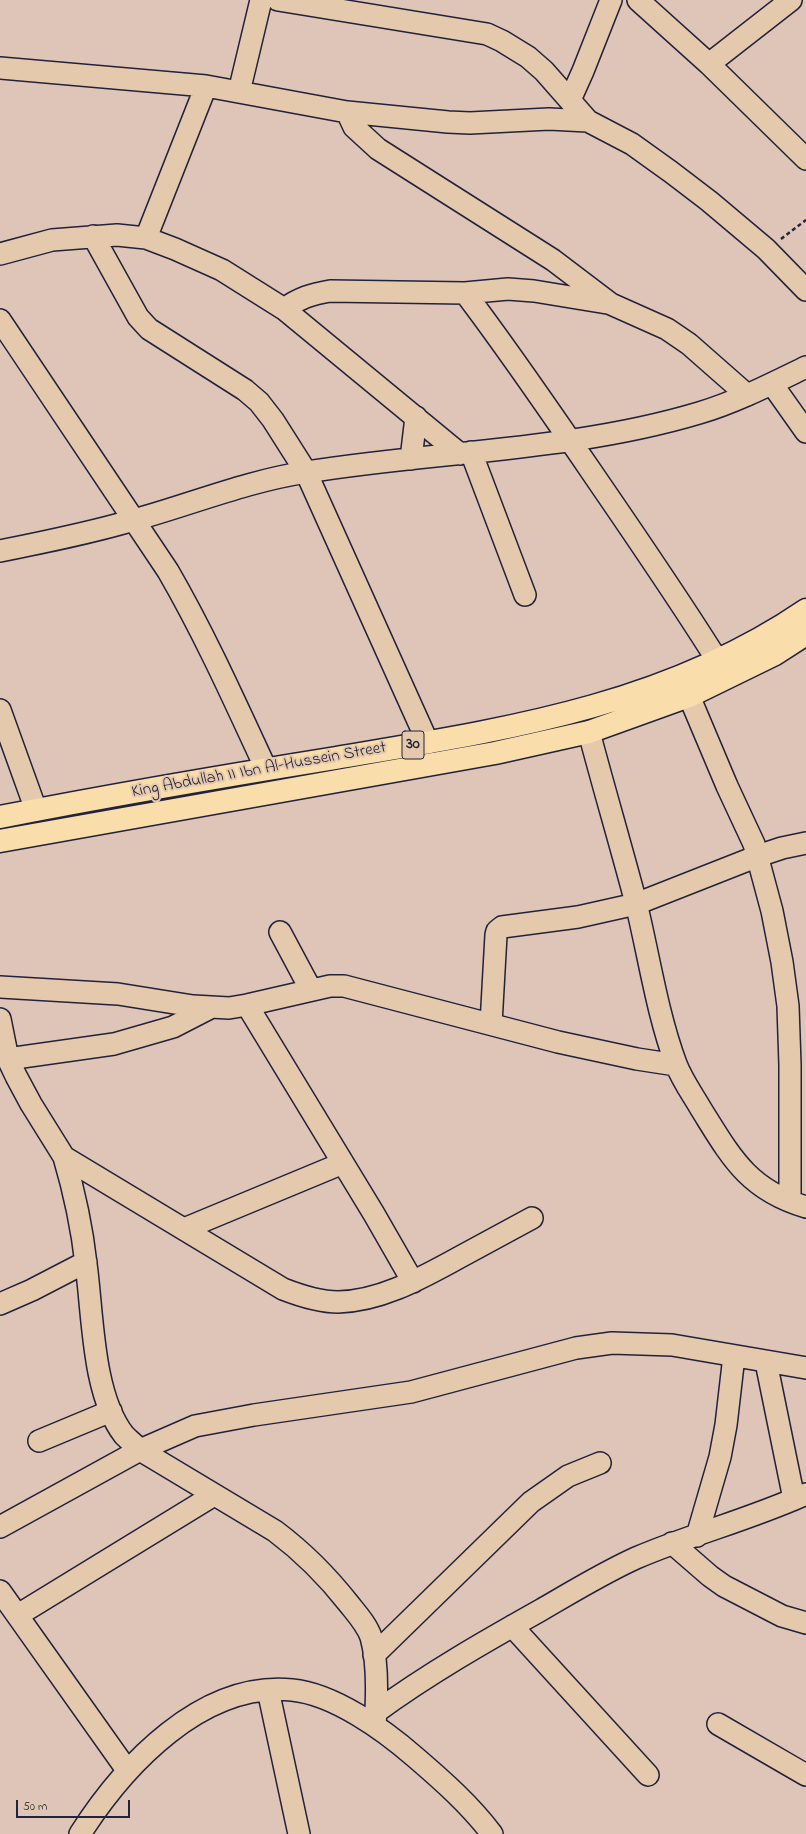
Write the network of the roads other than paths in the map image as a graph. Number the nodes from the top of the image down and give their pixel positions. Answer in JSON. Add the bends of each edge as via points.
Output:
{"nodes":[{"id":1,"x":261,"y":0,"type":"edge"},
{"id":2,"x":278,"y":0,"type":"edge"},
{"id":3,"x":611,"y":0,"type":"edge"},
{"id":4,"x":638,"y":0,"type":"edge"},
{"id":5,"x":791,"y":0,"type":"edge"},
{"id":6,"x":800,"y":0,"type":"edge"},
{"id":7,"x":806,"y":8,"type":"edge"},
{"id":8,"x":709,"y":64,"type":"junction"},
{"id":9,"x":0,"y":68,"type":"edge"},
{"id":10,"x":206,"y":86,"type":"junction"},
{"id":11,"x":239,"y":92,"type":"junction"},
{"id":12,"x":570,"y":100,"type":"junction"},
{"id":13,"x":346,"y":112,"type":"junction"},
{"id":14,"x":588,"y":121,"type":"junction"},
{"id":15,"x":806,"y":159,"type":"edge"},
{"id":16,"x":93,"y":236,"type":"junction"},
{"id":17,"x":146,"y":238,"type":"junction"},
{"id":18,"x":0,"y":254,"type":"edge"},
{"id":19,"x":806,"y":290,"type":"edge"},
{"id":20,"x":465,"y":293,"type":"junction"},
{"id":21,"x":611,"y":304,"type":"junction"},
{"id":22,"x":284,"y":309,"type":"junction"},
{"id":23,"x":0,"y":320,"type":"edge"},
{"id":24,"x":806,"y":367,"type":"edge"},
{"id":25,"x":772,"y":384,"type":"junction"},
{"id":26,"x":747,"y":394,"type":"junction"},
{"id":27,"x":416,"y":416,"type":"junction"},
{"id":28,"x":806,"y":432,"type":"edge"},
{"id":29,"x":570,"y":440,"type":"junction"},
{"id":30,"x":466,"y":453,"type":"junction"},
{"id":31,"x":411,"y":459,"type":"junction"},
{"id":32,"x":306,"y":472,"type":"junction"},
{"id":33,"x":134,"y":520,"type":"junction"},
{"id":34,"x":0,"y":551,"type":"edge"},
{"id":35,"x":525,"y":595,"type":"dead end"},
{"id":36,"x":806,"y":610,"type":"edge"},
{"id":37,"x":806,"y":634,"type":"edge"},
{"id":38,"x":717,"y":660,"type":"junction"},
{"id":39,"x":688,"y":696,"type":"junction"},
{"id":40,"x":0,"y":710,"type":"edge"},
{"id":41,"x":589,"y":732,"type":"junction"},
{"id":42,"x":428,"y":743,"type":"junction"},
{"id":43,"x":334,"y":758,"type":"junction"},
{"id":44,"x":309,"y":762,"type":"junction"},
{"id":45,"x":266,"y":769,"type":"junction"},
{"id":46,"x":339,"y":781,"type":"junction"},
{"id":47,"x":314,"y":785,"type":"junction"},
{"id":48,"x":36,"y":810,"type":"junction"},
{"id":49,"x":0,"y":817,"type":"edge"},
{"id":50,"x":0,"y":841,"type":"edge"},
{"id":51,"x":806,"y":843,"type":"edge"},
{"id":52,"x":758,"y":856,"type":"junction"},
{"id":53,"x":636,"y":904,"type":"junction"},
{"id":54,"x":280,"y":932,"type":"dead end"},
{"id":55,"x":0,"y":987,"type":"edge"},
{"id":56,"x":311,"y":990,"type":"junction"},
{"id":57,"x":247,"y":1005,"type":"junction"},
{"id":58,"x":210,"y":1008,"type":"junction"},
{"id":59,"x":0,"y":1019,"type":"edge"},
{"id":60,"x":491,"y":1024,"type":"junction"},
{"id":61,"x":8,"y":1059,"type":"junction"},
{"id":62,"x":676,"y":1065,"type":"junction"},
{"id":63,"x":64,"y":1156,"type":"junction"},
{"id":64,"x":343,"y":1163,"type":"junction"},
{"id":65,"x":798,"y":1204,"type":"edge"},
{"id":66,"x":532,"y":1218,"type":"dead end"},
{"id":67,"x":184,"y":1230,"type":"junction"},
{"id":68,"x":86,"y":1262,"type":"junction"},
{"id":69,"x":413,"y":1282,"type":"junction"},
{"id":70,"x":0,"y":1304,"type":"edge"},
{"id":71,"x":734,"y":1356,"type":"junction"},
{"id":72,"x":766,"y":1362,"type":"junction"},
{"id":73,"x":806,"y":1368,"type":"edge"},
{"id":74,"x":111,"y":1411,"type":"junction"},
{"id":75,"x":39,"y":1441,"type":"dead end"},
{"id":76,"x":140,"y":1450,"type":"junction"},
{"id":77,"x":600,"y":1463,"type":"dead end"},
{"id":78,"x":214,"y":1495,"type":"junction"},
{"id":79,"x":800,"y":1496,"type":"edge"},
{"id":80,"x":0,"y":1527,"type":"edge"},
{"id":81,"x":697,"y":1536,"type":"junction"},
{"id":82,"x":672,"y":1544,"type":"junction"},
{"id":83,"x":0,"y":1591,"type":"edge"},
{"id":84,"x":18,"y":1615,"type":"junction"},
{"id":85,"x":806,"y":1623,"type":"edge"},
{"id":86,"x":512,"y":1626,"type":"junction"},
{"id":87,"x":374,"y":1655,"type":"junction"},
{"id":88,"x":268,"y":1690,"type":"junction"},
{"id":89,"x":376,"y":1718,"type":"junction"},
{"id":90,"x":718,"y":1724,"type":"dead end"},
{"id":91,"x":127,"y":1770,"type":"junction"},
{"id":92,"x":648,"y":1775,"type":"dead end"},
{"id":93,"x":806,"y":1775,"type":"edge"},
{"id":94,"x":80,"y":1834,"type":"edge"},
{"id":95,"x":299,"y":1834,"type":"edge"},
{"id":96,"x":492,"y":1834,"type":"edge"}],
"edges":[{"from":1,"to":11,"type":"street"},
{"from":2,"to":12,"type":"street","via":[[487,34],[502,40],[528,57],[544,70]]},
{"from":3,"to":12,"type":"street"},
{"from":4,"to":8,"type":"street"},
{"from":5,"to":8,"type":"street"},
{"from":6,"to":7,"type":"street"},
{"from":8,"to":15,"type":"street"},
{"from":9,"to":10,"type":"street"},
{"from":10,"to":11,"type":"street"},
{"from":10,"to":17,"type":"street"},
{"from":11,"to":13,"type":"street"},
{"from":12,"to":14,"type":"street"},
{"from":13,"to":14,"type":"street","via":[[470,123],[549,119]]},
{"from":13,"to":21,"type":"street","via":[[358,131],[378,149],[553,260]]},
{"from":14,"to":19,"type":"street","via":[[632,144],[671,172],[766,249]]},
{"from":16,"to":17,"type":"street"},
{"from":16,"to":18,"type":"street","via":[[52,240]]},
{"from":16,"to":32,"type":"street","via":[[141,322],[162,339],[245,390],[259,402]]},
{"from":17,"to":22,"type":"street","via":[[222,270]]},
{"from":20,"to":21,"type":"street","via":[[508,289],[534,290]]},
{"from":20,"to":22,"type":"street","via":[[330,291],[299,298]]},
{"from":20,"to":29,"type":"street","via":[[499,337]]},
{"from":21,"to":26,"type":"street","via":[[667,330],[689,344]]},
{"from":22,"to":27,"type":"street"},
{"from":23,"to":33,"type":"street"},
{"from":24,"to":25,"type":"street"},
{"from":25,"to":26,"type":"street"},
{"from":25,"to":28,"type":"street"},
{"from":26,"to":29,"type":"street","via":[[701,412],[668,421]]},
{"from":27,"to":30,"type":"street"},
{"from":27,"to":31,"type":"street"},
{"from":29,"to":30,"type":"street"},
{"from":29,"to":38,"type":"street","via":[[678,598]]},
{"from":30,"to":31,"type":"street"},
{"from":30,"to":35,"type":"street"},
{"from":31,"to":32,"type":"street"},
{"from":32,"to":33,"type":"street","via":[[230,489]]},
{"from":32,"to":42,"type":"street"},
{"from":33,"to":34,"type":"street","via":[[48,542]]},
{"from":33,"to":45,"type":"street","via":[[185,601]]},
{"from":36,"to":38,"type":"main road","name":"King Abdullah II Ibn Al-Hussein Street","number":"30"},
{"from":37,"to":39,"type":"main road","name":"King Abdullah II Ibn Al-Hussein Street","number":"30","via":[[775,654]]},
{"from":38,"to":42,"type":"main road","name":"King Abdullah II Ibn Al-Hussein Street","number":"30","via":[[651,688],[596,707],[532,723]]},
{"from":39,"to":41,"type":"main road","name":"King Abdullah II Ibn Al-Hussein Street","number":"30"},
{"from":39,"to":52,"type":"street"},
{"from":40,"to":48,"type":"street"},
{"from":41,"to":46,"type":"main road","name":"King Abdullah II Ibn Al-Hussein Street","number":"30","via":[[495,753]]},
{"from":41,"to":53,"type":"street"},
{"from":42,"to":43,"type":"main road","name":"King Abdullah II Ibn Al-Hussein Street","number":"30"},
{"from":43,"to":44,"type":"main road","name":"King Abdullah II Ibn Al-Hussein Street","number":"30"},
{"from":43,"to":46,"type":"main road"},
{"from":44,"to":45,"type":"main road","name":"King Abdullah II Ibn Al-Hussein Street","number":"30"},
{"from":44,"to":47,"type":"main road"},
{"from":45,"to":48,"type":"main road","name":"King Abdullah II Ibn Al-Hussein Street","number":"30"},
{"from":46,"to":47,"type":"main road","name":"King Abdullah II Ibn Al-Hussein Street","number":"30"},
{"from":47,"to":50,"type":"main road","name":"King Abdullah II Ibn Al-Hussein Street","number":"30"},
{"from":48,"to":49,"type":"main road","name":"King Abdullah II Ibn Al-Hussein Street","number":"30"},
{"from":51,"to":52,"type":"street"},
{"from":52,"to":53,"type":"street"},
{"from":52,"to":65,"type":"street","via":[[782,962],[788,1006]]},
{"from":53,"to":60,"type":"street","via":[[499,928],[496,935]]},
{"from":53,"to":62,"type":"street"},
{"from":54,"to":56,"type":"street"},
{"from":55,"to":58,"type":"street","via":[[118,994]]},
{"from":56,"to":57,"type":"street"},
{"from":56,"to":60,"type":"street","via":[[344,986]]},
{"from":57,"to":58,"type":"street"},
{"from":57,"to":64,"type":"street"},
{"from":58,"to":61,"type":"street","via":[[173,1027],[114,1044]]},
{"from":59,"to":61,"type":"street"},
{"from":60,"to":62,"type":"street","via":[[565,1044]]},
{"from":61,"to":63,"type":"street","via":[[31,1104]]},
{"from":62,"to":65,"type":"street","via":[[720,1141],[737,1165],[768,1190]]},
{"from":63,"to":67,"type":"street"},
{"from":63,"to":68,"type":"street"},
{"from":64,"to":67,"type":"street"},
{"from":64,"to":69,"type":"street"},
{"from":66,"to":69,"type":"street"},
{"from":67,"to":69,"type":"street","via":[[282,1290],[310,1299],[338,1302],[358,1299]]},
{"from":68,"to":70,"type":"street"},
{"from":68,"to":74,"type":"street","via":[[103,1390]]},
{"from":71,"to":72,"type":"street"},
{"from":71,"to":76,"type":"street","via":[[645,1343],[576,1348],[411,1392],[195,1426]]},
{"from":71,"to":81,"type":"street","via":[[720,1457]]},
{"from":72,"to":73,"type":"street"},
{"from":72,"to":79,"type":"street"},
{"from":74,"to":75,"type":"street"},
{"from":74,"to":76,"type":"street","via":[[124,1434]]},
{"from":76,"to":78,"type":"street"},
{"from":76,"to":80,"type":"street"},
{"from":77,"to":87,"type":"street","via":[[568,1476],[531,1502]]},
{"from":78,"to":84,"type":"street"},
{"from":78,"to":87,"type":"street","via":[[275,1531],[315,1564],[361,1619],[370,1636]]},
{"from":79,"to":81,"type":"street"},
{"from":81,"to":82,"type":"street"},
{"from":82,"to":85,"type":"street","via":[[724,1586],[782,1616]]},
{"from":82,"to":86,"type":"street","via":[[636,1558]]},
{"from":83,"to":84,"type":"street"},
{"from":84,"to":91,"type":"street"},
{"from":86,"to":89,"type":"street","via":[[419,1681]]},
{"from":86,"to":92,"type":"street"},
{"from":87,"to":89,"type":"street"},
{"from":88,"to":89,"type":"street","via":[[292,1690],[323,1697]]},
{"from":88,"to":91,"type":"street","via":[[246,1694],[195,1713],[165,1735]]},
{"from":88,"to":95,"type":"street"},
{"from":89,"to":96,"type":"street","via":[[456,1792]]},
{"from":90,"to":93,"type":"street"},
{"from":91,"to":94,"type":"street","via":[[95,1809]]}]}
